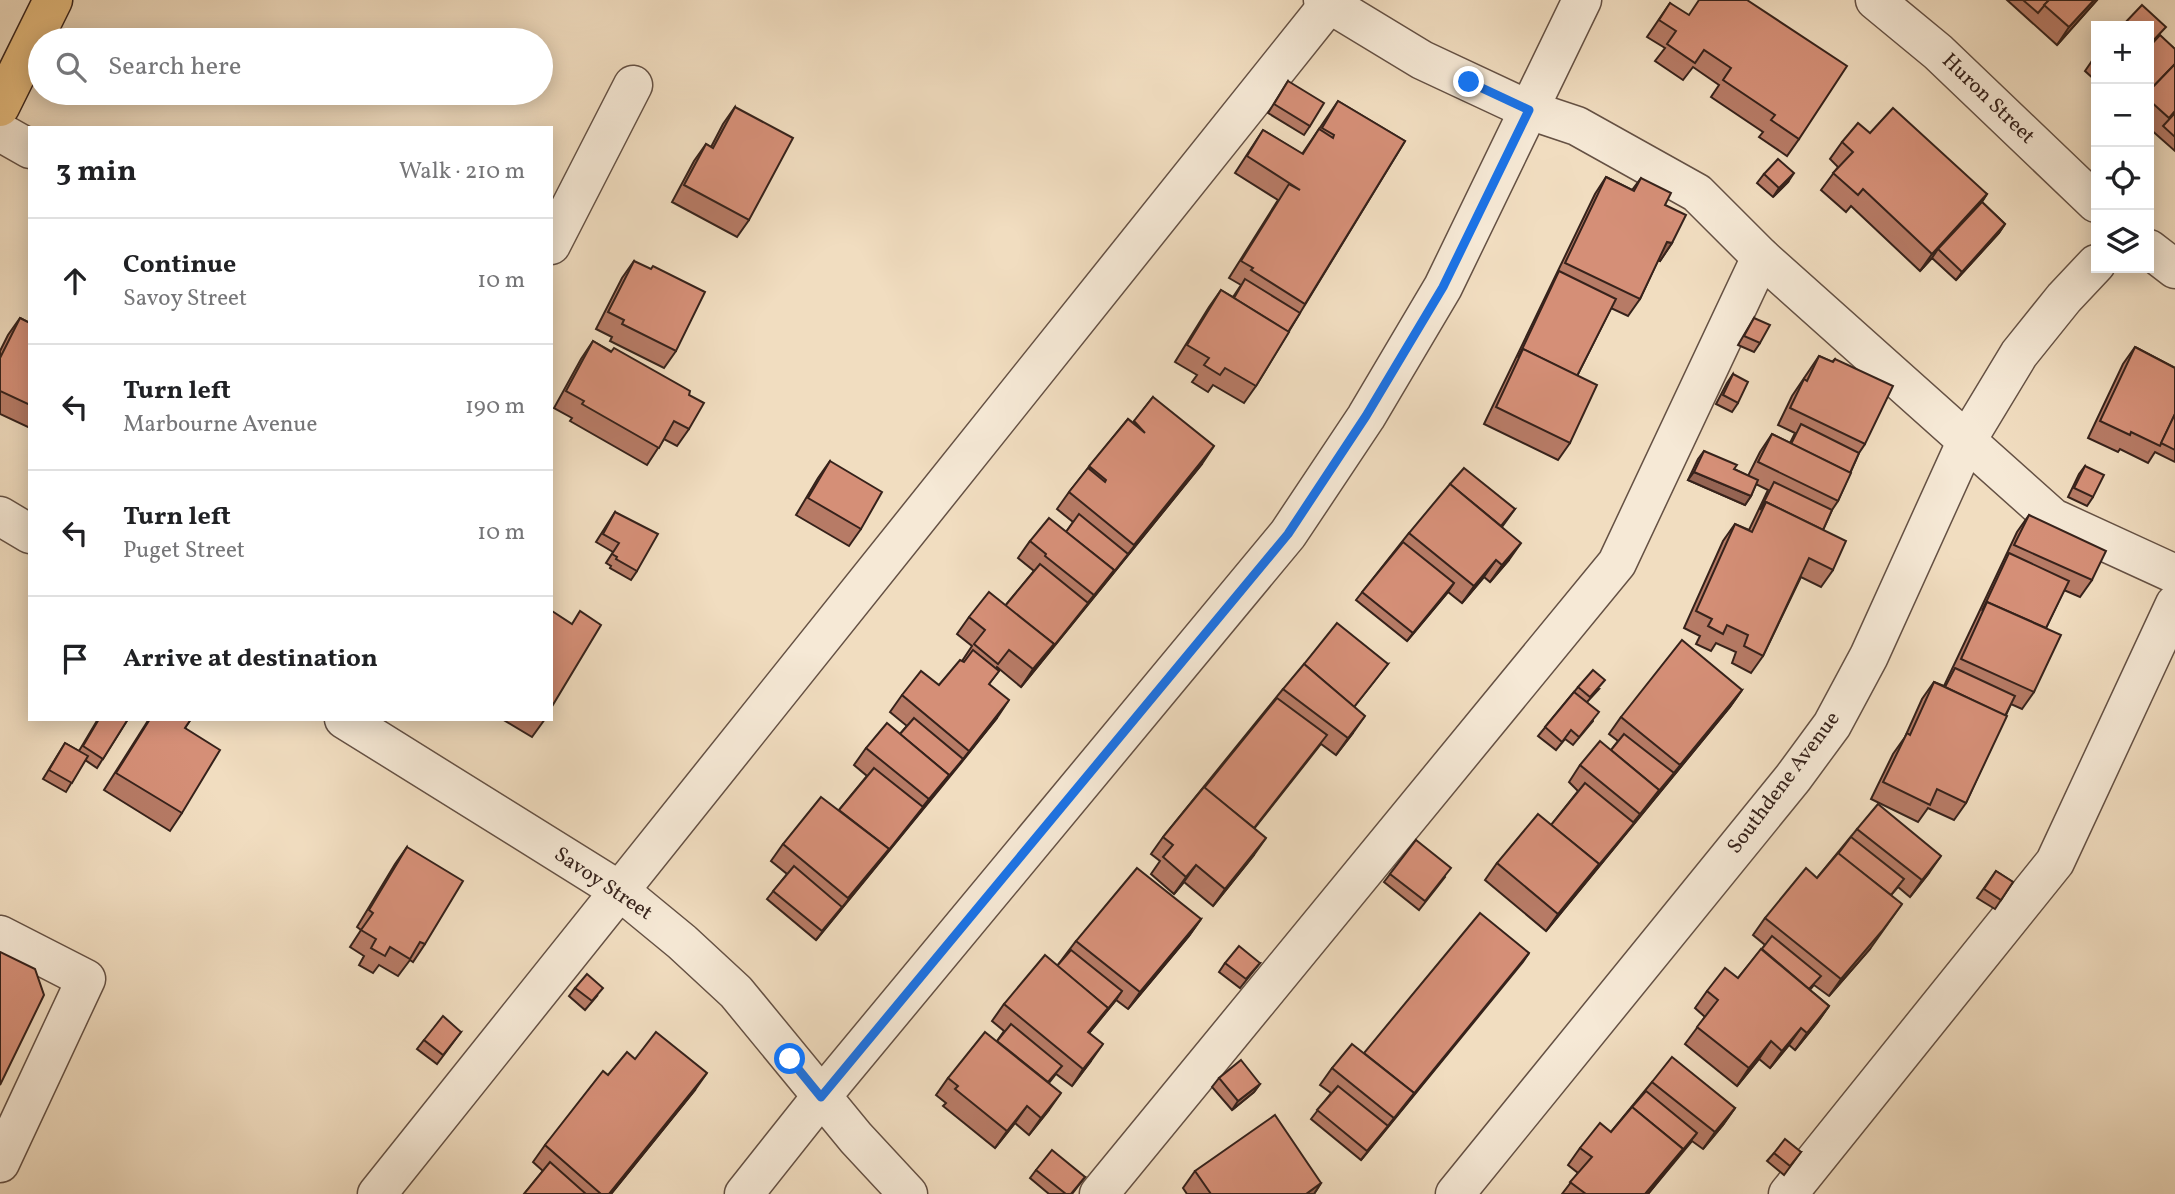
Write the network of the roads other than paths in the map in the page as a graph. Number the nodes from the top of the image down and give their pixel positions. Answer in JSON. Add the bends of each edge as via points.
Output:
{"nodes":[{"id":1,"x":53,"y":0,"type":"edge"},
{"id":2,"x":1582,"y":0,"type":"edge"},
{"id":3,"x":1875,"y":0,"type":"edge"},
{"id":4,"x":1326,"y":2,"type":"edge"},
{"id":5,"x":39,"y":28,"type":"edge"},
{"id":6,"x":28,"y":50,"type":"edge"},
{"id":7,"x":633,"y":85,"type":"dead end"},
{"id":8,"x":0,"y":107,"type":"edge"},
{"id":9,"x":1529,"y":110,"type":"junction"},
{"id":10,"x":0,"y":132,"type":"edge"},
{"id":11,"x":28,"y":148,"type":"edge"},
{"id":12,"x":2091,"y":197,"type":"edge"},
{"id":13,"x":553,"y":241,"type":"edge"},
{"id":14,"x":2154,"y":253,"type":"edge"},
{"id":15,"x":1761,"y":257,"type":"junction"},
{"id":16,"x":2091,"y":269,"type":"edge"},
{"id":17,"x":2175,"y":269,"type":"edge"},
{"id":18,"x":1967,"y":440,"type":"junction"},
{"id":19,"x":0,"y":516,"type":"edge"},
{"id":20,"x":28,"y":533,"type":"edge"},
{"id":21,"x":2175,"y":573,"type":"edge"},
{"id":22,"x":2175,"y":604,"type":"edge"},
{"id":23,"x":347,"y":721,"type":"edge"},
{"id":24,"x":620,"y":891,"type":"junction"},
{"id":25,"x":0,"y":934,"type":"edge"},
{"id":26,"x":821,"y":1097,"type":"junction"},
{"id":27,"x":0,"y":1163,"type":"edge"},
{"id":28,"x":377,"y":1194,"type":"edge"},
{"id":29,"x":744,"y":1194,"type":"edge"},
{"id":30,"x":908,"y":1194,"type":"edge"},
{"id":31,"x":1099,"y":1194,"type":"edge"},
{"id":32,"x":1455,"y":1194,"type":"edge"},
{"id":33,"x":1788,"y":1194,"type":"edge"}],
"edges":[{"from":1,"to":5,"type":"main road"},
{"from":2,"to":9,"type":"street"},
{"from":3,"to":12,"type":"street","name":"Huron Street","via":[[1938,51]]},
{"from":4,"to":9,"type":"street","via":[[1422,60]]},
{"from":4,"to":24,"type":"street"},
{"from":6,"to":8,"type":"main road"},
{"from":7,"to":13,"type":"street"},
{"from":9,"to":15,"type":"street","via":[[1577,126],[1697,193]]},
{"from":9,"to":26,"type":"street","via":[[1443,287],[1288,534]]},
{"from":10,"to":11,"type":"street"},
{"from":14,"to":17,"type":"street"},
{"from":15,"to":18,"type":"street"},
{"from":15,"to":31,"type":"street","via":[[1617,563]]},
{"from":16,"to":18,"type":"street","name":"Southdene Avenue","via":[[2020,354]]},
{"from":18,"to":21,"type":"street","via":[[2053,518]]},
{"from":18,"to":32,"type":"street","name":"Southdene Avenue","via":[[1869,656],[1832,725]]},
{"from":19,"to":20,"type":"street"},
{"from":22,"to":33,"type":"street","via":[[2055,862]]},
{"from":23,"to":24,"type":"street","name":"Savoy Street"},
{"from":24,"to":26,"type":"street","name":"Savoy Street","via":[[736,992]]},
{"from":24,"to":28,"type":"street"},
{"from":25,"to":27,"type":"street","via":[[86,979]]},
{"from":26,"to":29,"type":"street"},
{"from":26,"to":30,"type":"street"}]}
